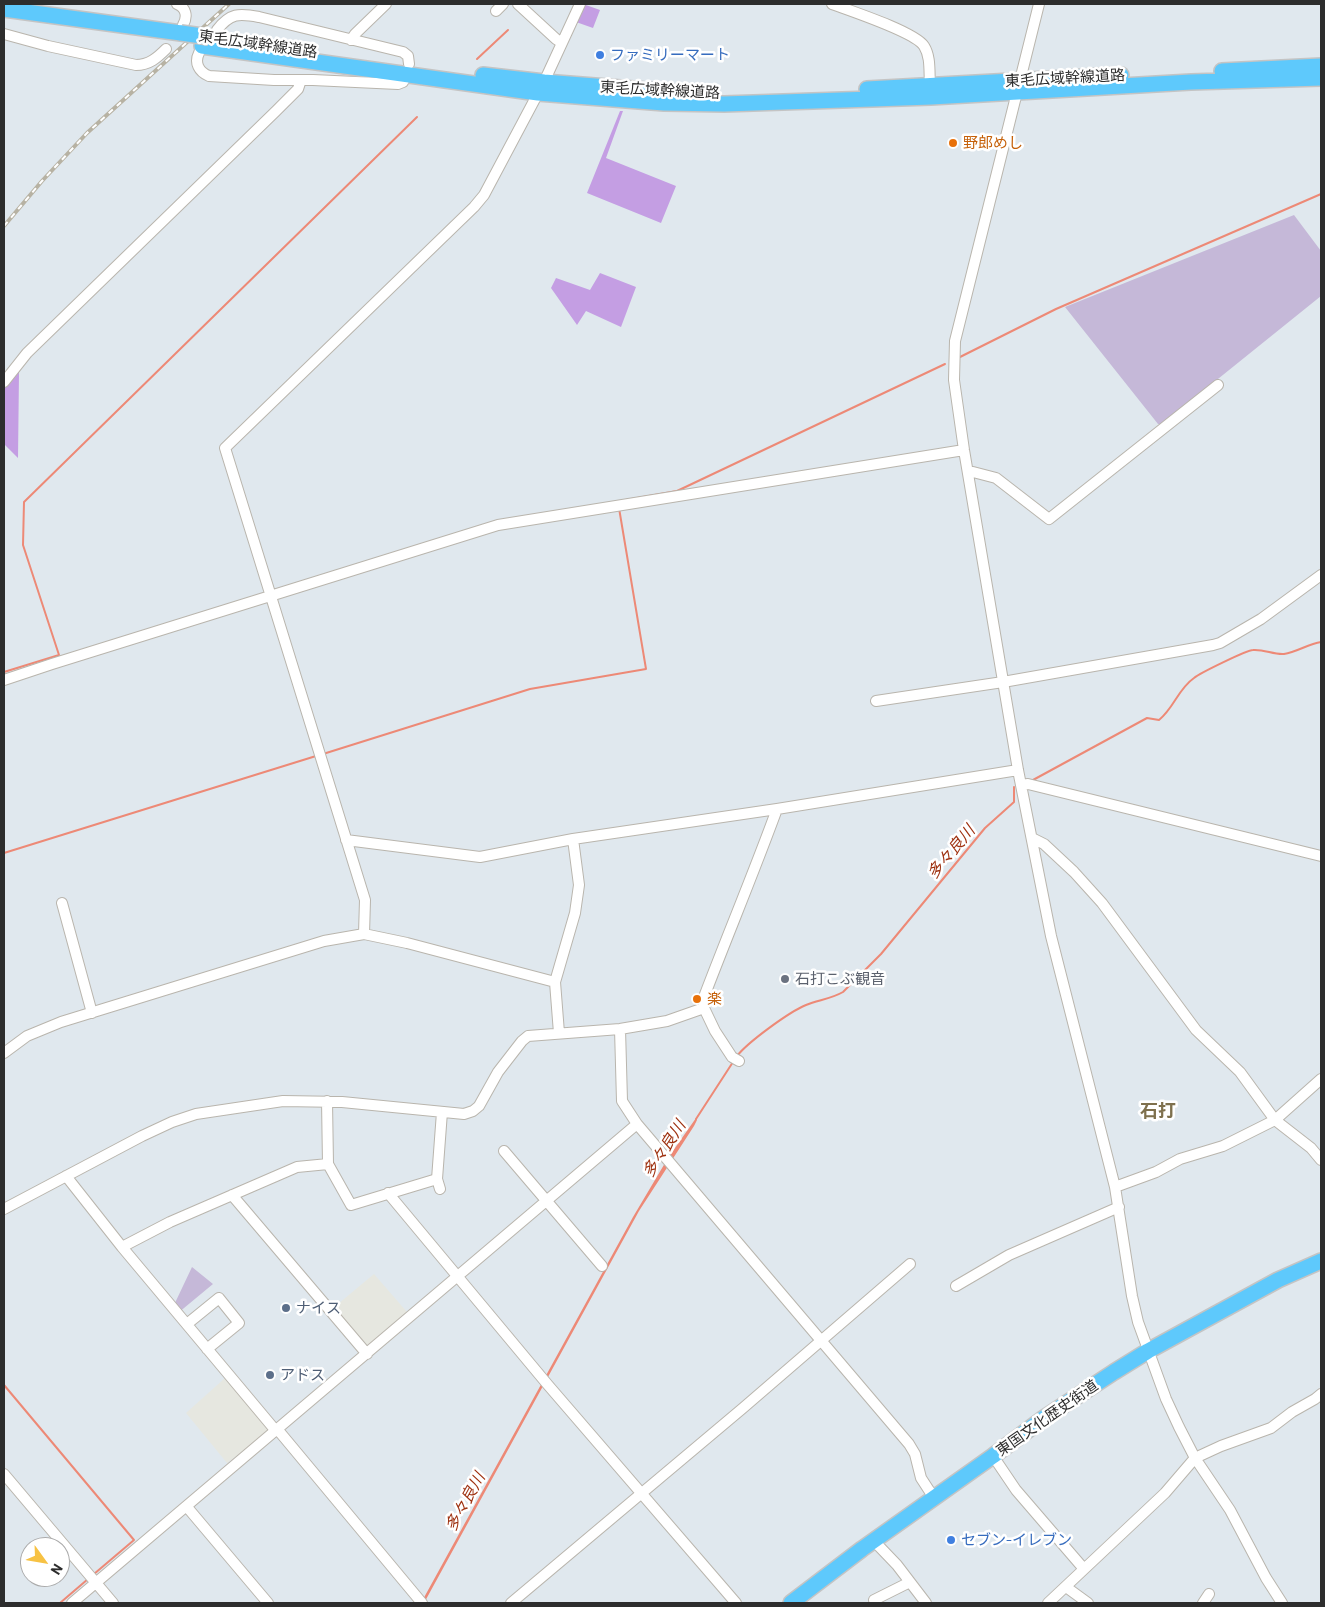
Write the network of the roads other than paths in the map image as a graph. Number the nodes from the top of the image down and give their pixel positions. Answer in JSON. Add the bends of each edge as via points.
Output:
{"nodes":[{"id":1,"x":178,"y":4,"type":"edge"},
{"id":2,"x":386,"y":4,"type":"edge"},
{"id":3,"x":518,"y":4,"type":"edge"},
{"id":4,"x":578,"y":4,"type":"edge"},
{"id":5,"x":832,"y":4,"type":"edge"},
{"id":6,"x":1040,"y":4,"type":"edge"},
{"id":7,"x":4,"y":9,"type":"edge"},
{"id":8,"x":4,"y":19,"type":"edge"},
{"id":9,"x":4,"y":34,"type":"edge"},
{"id":10,"x":176,"y":37,"type":"junction"},
{"id":11,"x":351,"y":40,"type":"junction"},
{"id":12,"x":207,"y":41,"type":"junction"},
{"id":13,"x":562,"y":43,"type":"junction"},
{"id":14,"x":1321,"y":66,"type":"edge"},
{"id":15,"x":408,"y":69,"type":"junction"},
{"id":16,"x":1321,"y":78,"type":"edge"},
{"id":17,"x":301,"y":80,"type":"junction"},
{"id":18,"x":930,"y":85,"type":"junction"},
{"id":19,"x":1018,"y":86,"type":"junction"},
{"id":20,"x":541,"y":87,"type":"junction"},
{"id":21,"x":4,"y":382,"type":"edge"},
{"id":22,"x":1218,"y":385,"type":"dead end"},
{"id":23,"x":964,"y":450,"type":"junction"},
{"id":24,"x":968,"y":473,"type":"junction"},
{"id":25,"x":1321,"y":575,"type":"edge"},
{"id":26,"x":270,"y":596,"type":"junction"},
{"id":27,"x":4,"y":680,"type":"edge"},
{"id":28,"x":1003,"y":682,"type":"junction"},
{"id":29,"x":876,"y":701,"type":"dead end"},
{"id":30,"x":1018,"y":770,"type":"junction"},
{"id":31,"x":1021,"y":785,"type":"junction"},
{"id":32,"x":777,"y":809,"type":"junction"},
{"id":33,"x":1032,"y":838,"type":"junction"},
{"id":34,"x":573,"y":839,"type":"junction"},
{"id":35,"x":346,"y":840,"type":"junction"},
{"id":36,"x":1321,"y":856,"type":"edge"},
{"id":37,"x":62,"y":903,"type":"dead end"},
{"id":38,"x":364,"y":934,"type":"junction"},
{"id":39,"x":555,"y":982,"type":"junction"},
{"id":40,"x":704,"y":1008,"type":"junction"},
{"id":41,"x":92,"y":1012,"type":"junction"},
{"id":42,"x":620,"y":1029,"type":"junction"},
{"id":43,"x":559,"y":1033,"type":"junction"},
{"id":44,"x":4,"y":1053,"type":"edge"},
{"id":45,"x":739,"y":1061,"type":"dead end"},
{"id":46,"x":1321,"y":1079,"type":"edge"},
{"id":47,"x":327,"y":1101,"type":"junction"},
{"id":48,"x":442,"y":1112,"type":"junction"},
{"id":49,"x":1275,"y":1120,"type":"junction"},
{"id":50,"x":637,"y":1124,"type":"junction"},
{"id":51,"x":504,"y":1151,"type":"dead end"},
{"id":52,"x":1321,"y":1160,"type":"edge"},
{"id":53,"x":328,"y":1164,"type":"junction"},
{"id":54,"x":66,"y":1176,"type":"junction"},
{"id":55,"x":1115,"y":1187,"type":"junction"},
{"id":56,"x":388,"y":1193,"type":"junction"},
{"id":57,"x":232,"y":1195,"type":"junction"},
{"id":58,"x":548,"y":1200,"type":"junction"},
{"id":59,"x":1119,"y":1207,"type":"junction"},
{"id":60,"x":4,"y":1209,"type":"edge"},
{"id":61,"x":122,"y":1247,"type":"junction"},
{"id":62,"x":1321,"y":1261,"type":"edge"},
{"id":63,"x":910,"y":1264,"type":"dead end"},
{"id":64,"x":602,"y":1266,"type":"dead end"},
{"id":65,"x":458,"y":1276,"type":"junction"},
{"id":66,"x":956,"y":1286,"type":"dead end"},
{"id":67,"x":187,"y":1324,"type":"junction"},
{"id":68,"x":821,"y":1341,"type":"junction"},
{"id":69,"x":207,"y":1349,"type":"junction"},
{"id":70,"x":1148,"y":1351,"type":"junction"},
{"id":71,"x":366,"y":1354,"type":"junction"},
{"id":72,"x":1321,"y":1394,"type":"edge"},
{"id":73,"x":278,"y":1430,"type":"junction"},
{"id":74,"x":993,"y":1456,"type":"junction"},
{"id":75,"x":1195,"y":1458,"type":"junction"},
{"id":76,"x":4,"y":1474,"type":"edge"},
{"id":77,"x":641,"y":1492,"type":"junction"},
{"id":78,"x":934,"y":1498,"type":"junction"},
{"id":79,"x":187,"y":1507,"type":"junction"},
{"id":80,"x":874,"y":1541,"type":"junction"},
{"id":81,"x":1084,"y":1569,"type":"junction"},
{"id":82,"x":910,"y":1582,"type":"junction"},
{"id":83,"x":96,"y":1583,"type":"junction"},
{"id":84,"x":1066,"y":1587,"type":"junction"},
{"id":85,"x":1209,"y":1594,"type":"dead end"},
{"id":86,"x":797,"y":1601,"type":"edge"},
{"id":87,"x":72,"y":1603,"type":"edge"},
{"id":88,"x":113,"y":1603,"type":"edge"},
{"id":89,"x":268,"y":1603,"type":"edge"},
{"id":90,"x":422,"y":1603,"type":"edge"},
{"id":91,"x":511,"y":1603,"type":"edge"},
{"id":92,"x":736,"y":1603,"type":"edge"},
{"id":93,"x":876,"y":1603,"type":"edge"},
{"id":94,"x":926,"y":1603,"type":"edge"},
{"id":95,"x":1048,"y":1603,"type":"edge"},
{"id":96,"x":1088,"y":1603,"type":"edge"},
{"id":97,"x":1203,"y":1603,"type":"edge"},
{"id":98,"x":1282,"y":1603,"type":"edge"}],
"edges":[{"from":1,"to":10,"type":"street","via":[[185,12],[186,20]]},
{"from":2,"to":11,"type":"street"},
{"from":3,"to":13,"type":"street"},
{"from":4,"to":13,"type":"street"},
{"from":5,"to":18,"type":"street","via":[[917,39],[928,58]]},
{"from":6,"to":19,"type":"street"},
{"from":7,"to":10,"type":"highway","name":"東毛広域幹線道路"},
{"from":8,"to":10,"type":"highway","name":"東毛広域幹線道路"},
{"from":9,"to":10,"type":"street","via":[[136,65],[152,61]]},
{"from":10,"to":12,"type":"highway","name":"東毛広域幹線道路","bridge":true},
{"from":11,"to":12,"type":"street","via":[[245,14],[226,19]]},
{"from":11,"to":15,"type":"street","via":[[403,52],[408,56]]},
{"from":12,"to":15,"type":"highway","name":"東毛広域幹線道路"},
{"from":12,"to":17,"type":"street","via":[[197,60],[201,72],[209,76]]},
{"from":13,"to":20,"type":"street"},
{"from":14,"to":19,"type":"highway","name":"東毛広域幹線道路"},
{"from":15,"to":17,"type":"street","via":[[403,82],[398,84]]},
{"from":15,"to":20,"type":"highway","name":"東毛広域幹線道路"},
{"from":16,"to":19,"type":"highway","name":"東毛広域幹線道路"},
{"from":17,"to":21,"type":"street","via":[[298,89],[287,100],[26,353]]},
{"from":18,"to":19,"type":"highway","name":"東毛広域幹線道路"},
{"from":18,"to":20,"type":"highway","name":"東毛広域幹線道路","via":[[704,94]]},
{"from":19,"to":20,"type":"highway","name":"東毛広域幹線道路","via":[[931,97],[724,104],[620,100]]},
{"from":19,"to":23,"type":"street","via":[[954,341],[954,380]]},
{"from":20,"to":26,"type":"street","via":[[484,195],[474,207],[225,448]]},
{"from":22,"to":24,"type":"street","via":[[1049,519],[996,478]]},
{"from":23,"to":24,"type":"street"},
{"from":23,"to":26,"type":"street","via":[[498,526]]},
{"from":24,"to":28,"type":"street"},
{"from":25,"to":28,"type":"street","via":[[1260,619],[1220,642]]},
{"from":26,"to":27,"type":"street"},
{"from":26,"to":35,"type":"street"},
{"from":28,"to":29,"type":"street"},
{"from":28,"to":30,"type":"street"},
{"from":30,"to":31,"type":"street"},
{"from":30,"to":32,"type":"street"},
{"from":31,"to":33,"type":"street"},
{"from":31,"to":36,"type":"street","via":[[1028,784]]},
{"from":32,"to":34,"type":"street"},
{"from":32,"to":40,"type":"street","via":[[704,997]]},
{"from":33,"to":49,"type":"street","via":[[1044,844],[1102,903],[1196,1030],[1240,1072]]},
{"from":33,"to":55,"type":"street","via":[[1051,936]]},
{"from":34,"to":35,"type":"street","via":[[480,857]]},
{"from":34,"to":39,"type":"street","via":[[579,885],[575,913]]},
{"from":35,"to":38,"type":"street","via":[[365,900]]},
{"from":37,"to":41,"type":"street"},
{"from":38,"to":39,"type":"street"},
{"from":38,"to":41,"type":"street","via":[[324,941]]},
{"from":39,"to":43,"type":"street"},
{"from":40,"to":42,"type":"street","via":[[667,1021]]},
{"from":40,"to":45,"type":"street","via":[[727,1051]]},
{"from":41,"to":44,"type":"street","via":[[28,1036]]},
{"from":42,"to":43,"type":"street"},
{"from":42,"to":50,"type":"street","via":[[622,1101]]},
{"from":43,"to":48,"type":"street","via":[[534,1034],[522,1041],[473,1111],[464,1114]]},
{"from":46,"to":49,"type":"street"},
{"from":47,"to":48,"type":"street"},
{"from":47,"to":53,"type":"street"},
{"from":47,"to":54,"type":"street","via":[[283,1100],[196,1114],[150,1132]]},
{"from":48,"to":56,"type":"street","via":[[439,1184]]},
{"from":49,"to":52,"type":"street"},
{"from":49,"to":55,"type":"street","via":[[1223,1146],[1180,1159]]},
{"from":50,"to":58,"type":"street"},
{"from":50,"to":68,"type":"street"},
{"from":51,"to":58,"type":"street"},
{"from":53,"to":56,"type":"street","via":[[351,1205]]},
{"from":53,"to":57,"type":"street","via":[[297,1167]]},
{"from":54,"to":60,"type":"street"},
{"from":54,"to":61,"type":"street"},
{"from":55,"to":59,"type":"street"},
{"from":56,"to":65,"type":"street"},
{"from":57,"to":61,"type":"street"},
{"from":57,"to":71,"type":"street"},
{"from":58,"to":64,"type":"street"},
{"from":58,"to":65,"type":"street"},
{"from":59,"to":66,"type":"street","via":[[1009,1255]]},
{"from":59,"to":70,"type":"street","via":[[1132,1296]]},
{"from":61,"to":67,"type":"street"},
{"from":62,"to":70,"type":"highway","name":"東国文化歴史街道","via":[[1278,1280]]},
{"from":63,"to":68,"type":"street"},
{"from":65,"to":71,"type":"street"},
{"from":65,"to":77,"type":"street"},
{"from":67,"to":69,"type":"street"},
{"from":67,"to":69,"type":"street","via":[[219,1298],[239,1323]]},
{"from":68,"to":77,"type":"street"},
{"from":68,"to":78,"type":"street","via":[[909,1444],[921,1478]]},
{"from":69,"to":73,"type":"street"},
{"from":70,"to":74,"type":"highway","name":"東国文化歴史街道","via":[[1044,1418]]},
{"from":70,"to":75,"type":"street","via":[[1166,1399]]},
{"from":71,"to":73,"type":"street"},
{"from":72,"to":75,"type":"street","via":[[1271,1428]]},
{"from":73,"to":79,"type":"street"},
{"from":73,"to":90,"type":"street"},
{"from":74,"to":78,"type":"highway","name":"東国文化歴史街道"},
{"from":74,"to":81,"type":"street","via":[[1016,1490]]},
{"from":75,"to":81,"type":"street","via":[[1165,1493]]},
{"from":75,"to":98,"type":"street","via":[[1230,1510]]},
{"from":76,"to":83,"type":"street"},
{"from":77,"to":91,"type":"street"},
{"from":77,"to":92,"type":"street"},
{"from":78,"to":80,"type":"highway","name":"東国文化歴史街道"},
{"from":79,"to":83,"type":"street"},
{"from":79,"to":89,"type":"street"},
{"from":80,"to":82,"type":"street"},
{"from":80,"to":86,"type":"highway","name":"東国文化歴史街道"},
{"from":81,"to":84,"type":"street"},
{"from":82,"to":93,"type":"street","via":[[874,1600]]},
{"from":82,"to":94,"type":"street"},
{"from":83,"to":87,"type":"street"},
{"from":83,"to":88,"type":"street"},
{"from":84,"to":95,"type":"street"},
{"from":84,"to":96,"type":"street"},
{"from":85,"to":97,"type":"street"}]}
